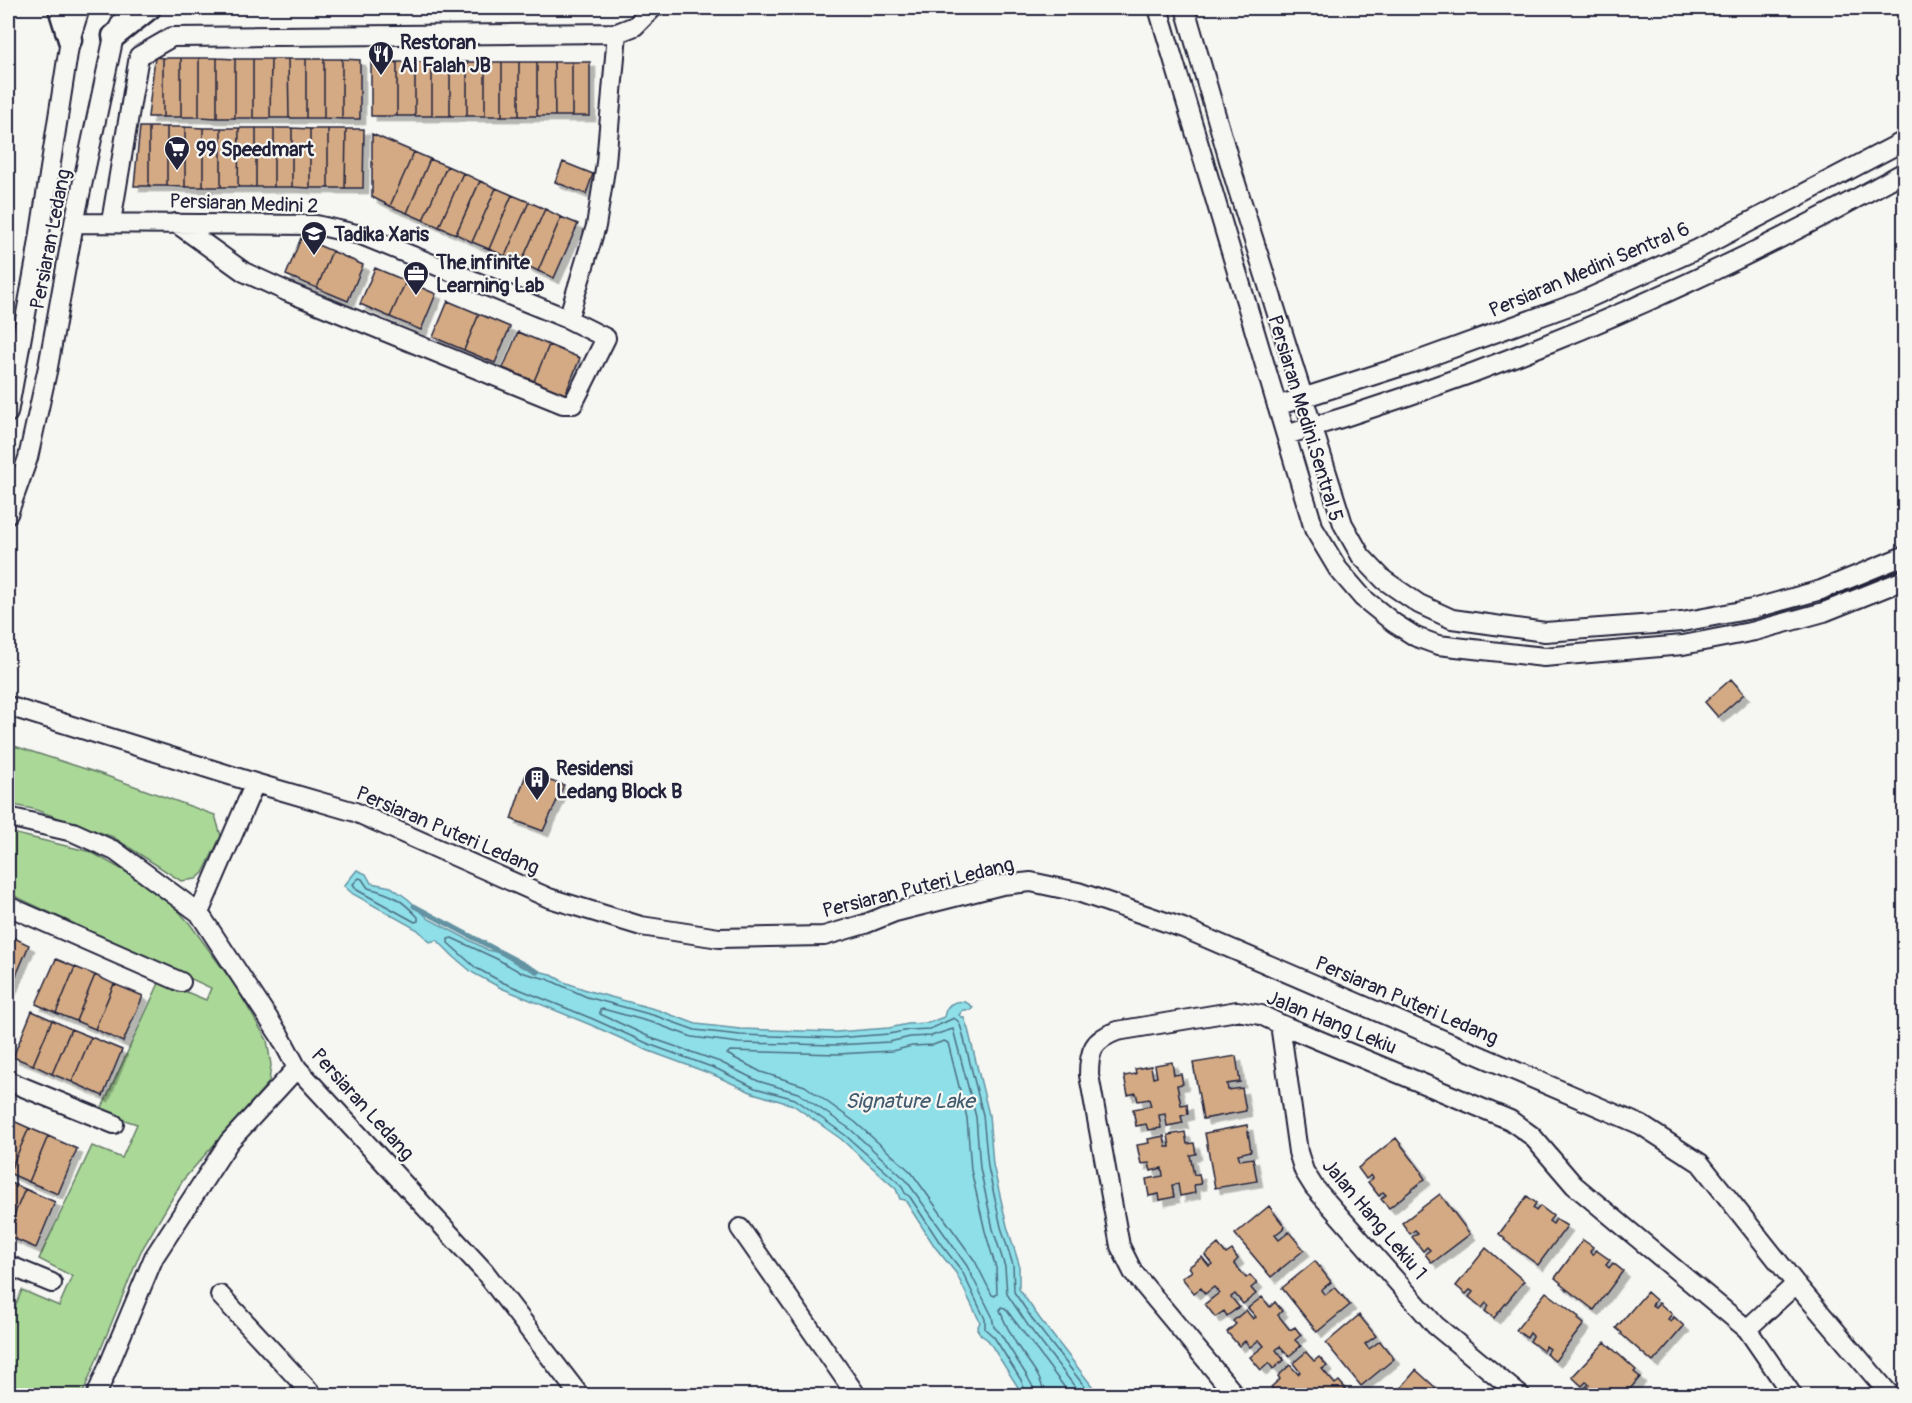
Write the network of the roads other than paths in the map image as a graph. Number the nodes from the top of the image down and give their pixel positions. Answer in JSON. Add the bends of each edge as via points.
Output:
{"nodes":[{"id":1,"x":60,"y":8,"type":"edge"},
{"id":2,"x":80,"y":8,"type":"edge"},
{"id":3,"x":129,"y":8,"type":"edge"},
{"id":4,"x":149,"y":8,"type":"edge"},
{"id":5,"x":652,"y":8,"type":"edge"},
{"id":6,"x":1158,"y":8,"type":"edge"},
{"id":7,"x":1185,"y":8,"type":"edge"},
{"id":8,"x":617,"y":33,"type":"junction"},
{"id":9,"x":114,"y":36,"type":"junction"},
{"id":10,"x":70,"y":40,"type":"junction"},
{"id":11,"x":1905,"y":141,"type":"edge"},
{"id":12,"x":1905,"y":172,"type":"edge"},
{"id":13,"x":111,"y":222,"type":"junction"},
{"id":14,"x":74,"y":223,"type":"junction"},
{"id":15,"x":176,"y":223,"type":"junction"},
{"id":16,"x":568,"y":319,"type":"junction"},
{"id":17,"x":1303,"y":397,"type":"junction"},
{"id":18,"x":1277,"y":406,"type":"junction"},
{"id":19,"x":8,"y":413,"type":"edge"},
{"id":20,"x":1313,"y":427,"type":"junction"},
{"id":21,"x":1286,"y":435,"type":"junction"},
{"id":22,"x":8,"y":514,"type":"edge"},
{"id":23,"x":1905,"y":556,"type":"edge"},
{"id":24,"x":1905,"y":580,"type":"edge"},
{"id":25,"x":8,"y":706,"type":"edge"},
{"id":26,"x":255,"y":783,"type":"junction"},
{"id":27,"x":8,"y":817,"type":"edge"},
{"id":28,"x":8,"y":906,"type":"edge"},
{"id":29,"x":199,"y":913,"type":"junction"},
{"id":30,"x":182,"y":982,"type":"dead end"},
{"id":31,"x":1280,"y":1024,"type":"junction"},
{"id":32,"x":297,"y":1068,"type":"junction"},
{"id":33,"x":8,"y":1081,"type":"edge"},
{"id":34,"x":114,"y":1124,"type":"dead end"},
{"id":35,"x":740,"y":1228,"type":"dead end"},
{"id":36,"x":8,"y":1264,"type":"edge"},
{"id":37,"x":52,"y":1283,"type":"dead end"},
{"id":38,"x":1796,"y":1284,"type":"junction"},
{"id":39,"x":220,"y":1295,"type":"dead end"},
{"id":40,"x":1747,"y":1329,"type":"junction"},
{"id":41,"x":96,"y":1395,"type":"edge"},
{"id":42,"x":314,"y":1395,"type":"edge"},
{"id":43,"x":580,"y":1395,"type":"edge"},
{"id":44,"x":857,"y":1395,"type":"edge"},
{"id":45,"x":1236,"y":1395,"type":"edge"},
{"id":46,"x":1521,"y":1395,"type":"edge"},
{"id":47,"x":1793,"y":1395,"type":"edge"},
{"id":48,"x":1891,"y":1395,"type":"edge"}],
"edges":[{"from":1,"to":10,"type":"main road"},
{"from":2,"to":10,"type":"street","name":"Persiaran Ledang"},
{"from":3,"to":9,"type":"street","name":"Persiaran Ledang"},
{"from":4,"to":9,"type":"main road"},
{"from":5,"to":8,"type":"street","via":[[635,26]]},
{"from":6,"to":18,"type":"street","name":"Persiaran Medini Sentral 5"},
{"from":7,"to":17,"type":"street","name":"Persiaran Medini Sentral 5"},
{"from":8,"to":13,"type":"street","via":[[172,37],[139,56]]},
{"from":8,"to":16,"type":"street","via":[[606,163],[596,226]]},
{"from":9,"to":14,"type":"street","name":"Persiaran Ledang"},
{"from":10,"to":19,"type":"street","name":"Persiaran Ledang"},
{"from":11,"to":17,"type":"street","name":"Persiaran Medini Sentral 6","via":[[1698,249],[1580,302],[1409,364]]},
{"from":12,"to":20,"type":"street","via":[[1713,273],[1590,327],[1421,392]]},
{"from":13,"to":14,"type":"street","name":"Persiaran Medini 2"},
{"from":13,"to":15,"type":"street","name":"Persiaran Medini 2"},
{"from":14,"to":22,"type":"street","name":"Persiaran Ledang","via":[[28,458]]},
{"from":15,"to":16,"type":"street","name":"Persiaran Medini 2","via":[[316,225],[361,235]]},
{"from":15,"to":16,"type":"street","name":"Persiaran Medini 2","via":[[244,272],[563,404],[573,404],[606,338]]},
{"from":17,"to":18,"type":"street","name":"Persiaran Medini Sentral 6"},
{"from":17,"to":20,"type":"street","name":"Persiaran Medini Sentral 5"},
{"from":18,"to":21,"type":"street","name":"Persiaran Medini Sentral 5"},
{"from":20,"to":21,"type":"street"},
{"from":20,"to":23,"type":"street","name":"Persiaran Medini Sentral 5","via":[[1343,524],[1361,556],[1384,580],[1419,604],[1452,618],[1545,632],[1682,622],[1752,609],[1821,590]]},
{"from":21,"to":24,"type":"street","name":"Persiaran Medini Sentral 5","via":[[1314,529],[1338,569],[1394,623],[1438,645],[1544,657],[1683,645],[1824,612]]},
{"from":25,"to":26,"type":"street","name":"Persiaran Puteri Ledang"},
{"from":26,"to":29,"type":"street"},
{"from":26,"to":38,"type":"street","name":"Persiaran Puteri Ledang","via":[[355,812],[549,898],[641,926],[719,938],[824,936],[895,912],[1002,885],[1031,882],[1078,892],[1183,928],[1641,1125],[1700,1163]]},
{"from":27,"to":29,"type":"street","name":"Persiaran Ledang","via":[[73,832],[115,851]]},
{"from":28,"to":30,"type":"street"},
{"from":29,"to":32,"type":"street","name":"Persiaran Ledang"},
{"from":31,"to":40,"type":"street","name":"Jalan Hang Lekiu","via":[[1510,1120],[1532,1136],[1574,1185]]},
{"from":31,"to":45,"type":"street","name":"Jalan Hang Lekiu","via":[[1238,1011],[1117,1031],[1102,1036],[1089,1059],[1120,1246],[1133,1272]]},
{"from":31,"to":46,"type":"street","name":"Jalan Hang Lekiu 1","via":[[1298,1152],[1314,1187],[1435,1325]]},
{"from":32,"to":41,"type":"street","via":[[229,1142],[154,1257]]},
{"from":32,"to":43,"type":"street","name":"Persiaran Ledang","via":[[484,1271]]},
{"from":33,"to":34,"type":"street"},
{"from":35,"to":44,"type":"street"},
{"from":36,"to":37,"type":"street"},
{"from":38,"to":40,"type":"street"},
{"from":38,"to":48,"type":"street","name":"Persiaran Puteri Ledang"},
{"from":39,"to":42,"type":"street"},
{"from":40,"to":47,"type":"street","name":"Jalan Hang Lekiu"}]}
